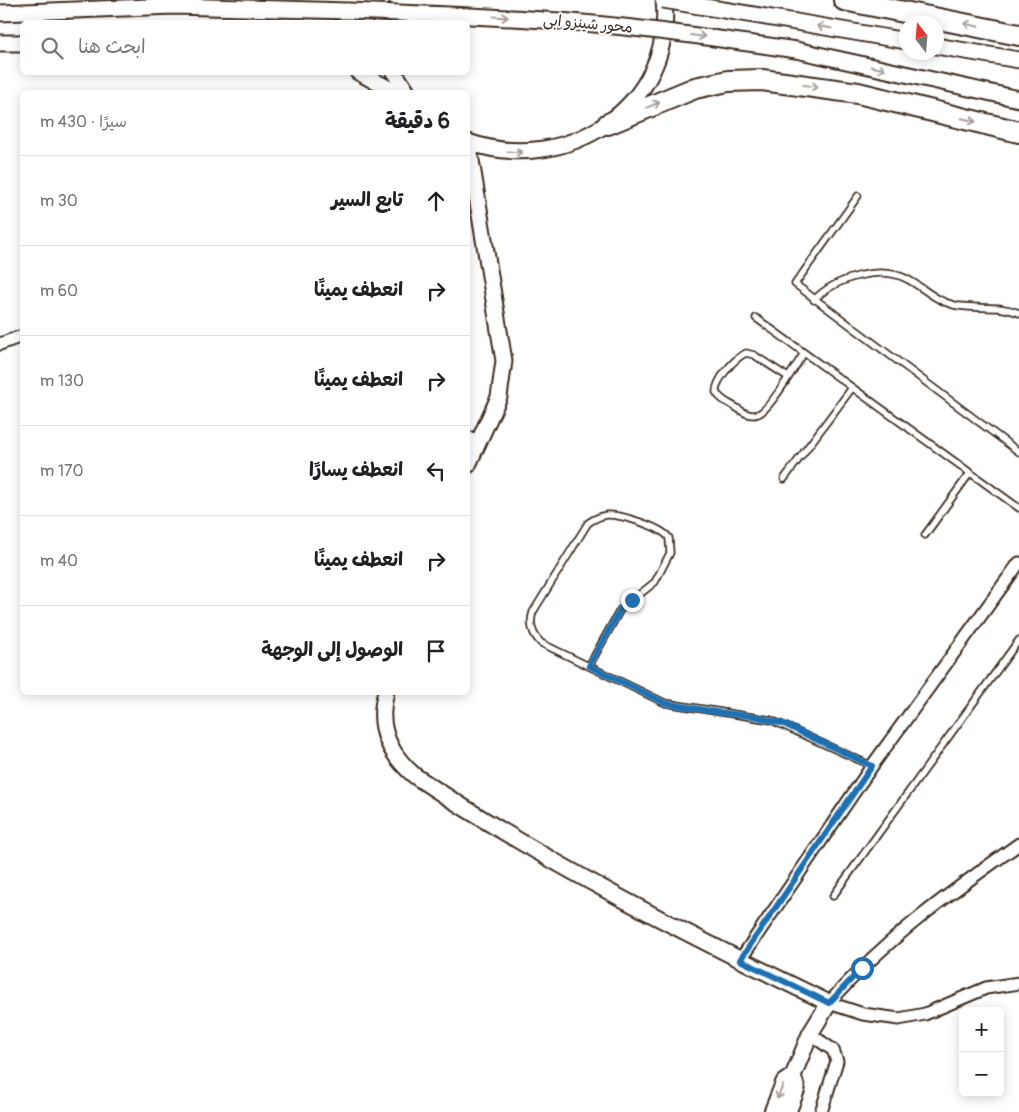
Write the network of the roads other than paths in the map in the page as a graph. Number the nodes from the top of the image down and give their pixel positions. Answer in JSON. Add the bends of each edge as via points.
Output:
{"nodes":[{"id":1,"x":381,"y":0,"type":"edge"},
{"id":2,"x":664,"y":0,"type":"edge"},
{"id":3,"x":844,"y":0,"type":"edge"},
{"id":4,"x":0,"y":12,"type":"edge"},
{"id":5,"x":381,"y":20,"type":"edge"},
{"id":6,"x":1019,"y":35,"type":"edge"},
{"id":7,"x":899,"y":40,"type":"edge"},
{"id":8,"x":0,"y":43,"type":"edge"},
{"id":9,"x":20,"y":43,"type":"edge"},
{"id":10,"x":944,"y":47,"type":"edge"},
{"id":11,"x":1019,"y":60,"type":"edge"},
{"id":12,"x":364,"y":75,"type":"edge"},
{"id":13,"x":396,"y":75,"type":"edge"},
{"id":14,"x":391,"y":90,"type":"edge"},
{"id":15,"x":406,"y":90,"type":"edge"},
{"id":16,"x":1019,"y":99,"type":"edge"},
{"id":17,"x":608,"y":124,"type":"junction"},
{"id":18,"x":1019,"y":132,"type":"edge"},
{"id":19,"x":470,"y":142,"type":"edge"},
{"id":20,"x":470,"y":154,"type":"edge"},
{"id":21,"x":858,"y":196,"type":"dead end"},
{"id":22,"x":814,"y":300,"type":"junction"},
{"id":23,"x":1019,"y":313,"type":"edge"},
{"id":24,"x":756,"y":318,"type":"dead end"},
{"id":25,"x":20,"y":337,"type":"edge"},
{"id":26,"x":0,"y":344,"type":"edge"},
{"id":27,"x":804,"y":353,"type":"junction"},
{"id":28,"x":788,"y":377,"type":"junction"},
{"id":29,"x":852,"y":388,"type":"junction"},
{"id":30,"x":472,"y":440,"type":"edge"},
{"id":31,"x":470,"y":452,"type":"edge"},
{"id":32,"x":1019,"y":452,"type":"edge"},
{"id":33,"x":970,"y":473,"type":"junction"},
{"id":34,"x":784,"y":479,"type":"dead end"},
{"id":35,"x":1019,"y":508,"type":"edge"},
{"id":36,"x":925,"y":535,"type":"dead end"},
{"id":37,"x":1019,"y":563,"type":"edge"},
{"id":38,"x":1019,"y":640,"type":"edge"},
{"id":39,"x":589,"y":666,"type":"junction"},
{"id":40,"x":386,"y":695,"type":"edge"},
{"id":41,"x":872,"y":766,"type":"junction"},
{"id":42,"x":1019,"y":844,"type":"edge"},
{"id":43,"x":834,"y":896,"type":"dead end"},
{"id":44,"x":740,"y":960,"type":"junction"},
{"id":45,"x":1019,"y":983,"type":"edge"},
{"id":46,"x":829,"y":1003,"type":"junction"},
{"id":47,"x":810,"y":1034,"type":"junction"},
{"id":48,"x":793,"y":1076,"type":"junction"},
{"id":49,"x":772,"y":1112,"type":"edge"},
{"id":50,"x":788,"y":1112,"type":"edge"},
{"id":51,"x":821,"y":1112,"type":"edge"}],
"edges":[{"from":1,"to":5,"type":"main road"},
{"from":7,"to":2,"type":"main road","one_way":true,"bridge":true},
{"from":2,"to":17,"type":"main road","via":[[664,25],[654,63],[635,97]]},
{"from":6,"to":3,"type":"highway","one_way":true},
{"from":4,"to":16,"type":"main road","name":"محور شينزو ابى","one_way":true,"bridge":true,"via":[[174,6],[572,22],[796,50]]},
{"from":8,"to":9,"type":"main road"},
{"from":10,"to":11,"type":"main road"},
{"from":12,"to":14,"type":"main road"},
{"from":13,"to":15,"type":"main road"},
{"from":17,"to":18,"type":"highway","one_way":true,"via":[[695,88],[762,80],[858,93]]},
{"from":19,"to":17,"type":"main road","one_way":true,"via":[[506,151],[538,151],[582,139]]},
{"from":20,"to":30,"type":"main road","via":[[504,361],[499,397]]},
{"from":21,"to":22,"type":"lane","via":[[795,284]]},
{"from":22,"to":23,"type":"lane","via":[[839,282],[883,273],[900,276],[954,305],[994,306]]},
{"from":22,"to":32,"type":"lane"},
{"from":24,"to":27,"type":"lane"},
{"from":25,"to":26,"type":"street"},
{"from":27,"to":28,"type":"lane"},
{"from":27,"to":29,"type":"lane"},
{"from":28,"to":28,"type":"lane","via":[[746,353],[718,381],[716,392],[723,400],[756,415],[764,411]]},
{"from":29,"to":33,"type":"lane"},
{"from":29,"to":34,"type":"lane"},
{"from":30,"to":31,"type":"main road"},
{"from":33,"to":35,"type":"lane"},
{"from":33,"to":36,"type":"lane"},
{"from":37,"to":41,"type":"street"},
{"from":38,"to":43,"type":"lane"},
{"from":39,"to":39,"type":"lane","via":[[620,610],[655,582],[671,548],[669,538],[662,531],[613,516],[593,520],[584,527],[533,612],[531,628],[541,643]]},
{"from":39,"to":41,"type":"lane","via":[[665,703],[784,724]]},
{"from":40,"to":44,"type":"main road","via":[[382,721],[386,740],[398,760],[415,776],[563,866]]},
{"from":41,"to":44,"type":"street"},
{"from":42,"to":46,"type":"street","via":[[898,934]]},
{"from":44,"to":46,"type":"main road"},
{"from":45,"to":46,"type":"street","via":[[986,988],[925,1014],[899,1019],[863,1014]]},
{"from":46,"to":47,"type":"main road"},
{"from":47,"to":48,"type":"main road"},
{"from":47,"to":51,"type":"street","via":[[833,1050],[837,1061]]},
{"from":48,"to":49,"type":"main road","one_way":true,"via":[[784,1082]]},
{"from":48,"to":50,"type":"main road","via":[[797,1086]]}]}
